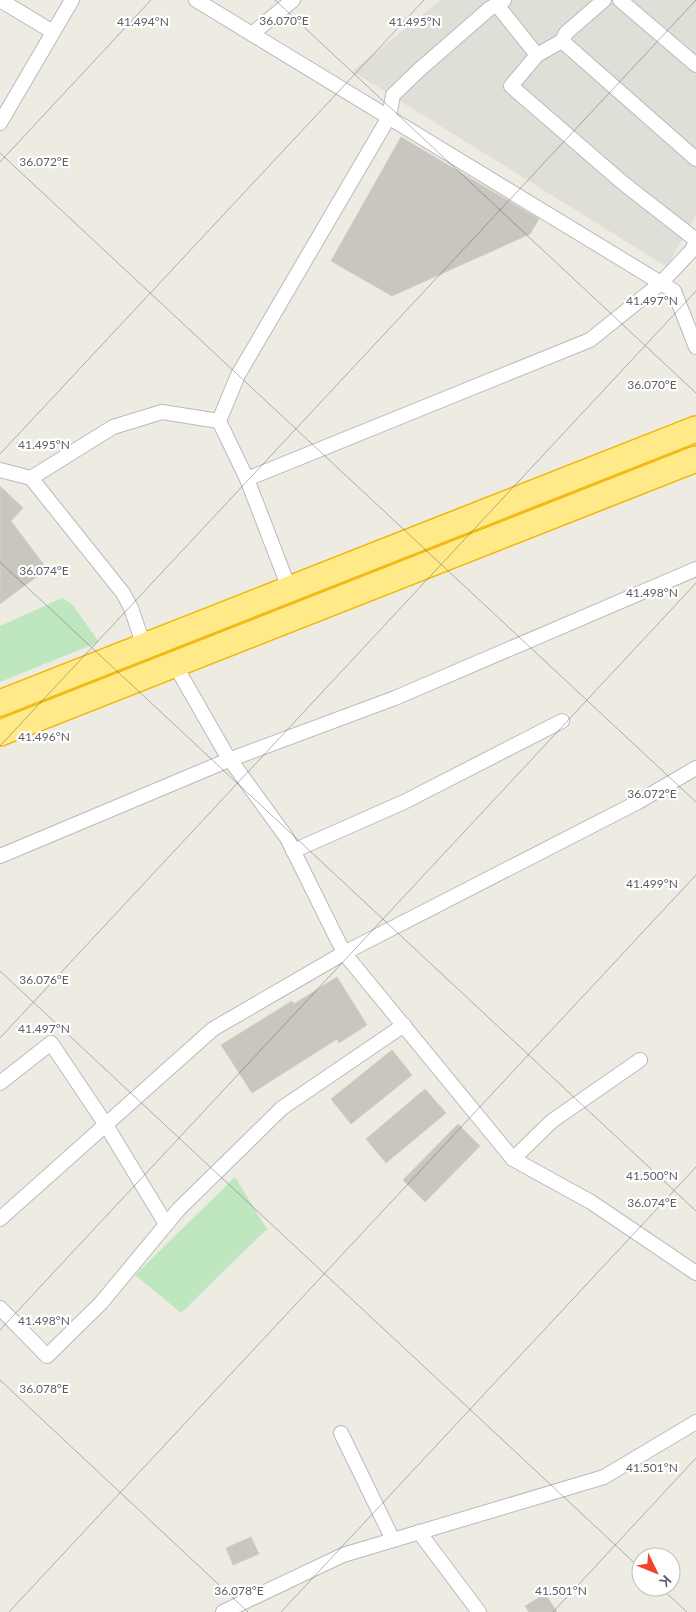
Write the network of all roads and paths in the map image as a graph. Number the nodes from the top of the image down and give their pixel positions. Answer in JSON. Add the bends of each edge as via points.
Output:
{"nodes":[{"id":1,"x":0,"y":0,"type":"edge"},
{"id":2,"x":72,"y":0,"type":"edge"},
{"id":3,"x":196,"y":0,"type":"edge"},
{"id":4,"x":293,"y":0,"type":"edge"},
{"id":5,"x":604,"y":0,"type":"edge"},
{"id":6,"x":620,"y":0,"type":"edge"},
{"id":7,"x":500,"y":3,"type":"edge"},
{"id":8,"x":53,"y":32,"type":"junction"},
{"id":9,"x":253,"y":33,"type":"junction"},
{"id":10,"x":562,"y":41,"type":"junction"},
{"id":11,"x":538,"y":55,"type":"junction"},
{"id":12,"x":696,"y":65,"type":"edge"},
{"id":13,"x":390,"y":117,"type":"junction"},
{"id":14,"x":0,"y":122,"type":"edge"},
{"id":15,"x":696,"y":159,"type":"edge"},
{"id":16,"x":696,"y":241,"type":"edge"},
{"id":17,"x":662,"y":284,"type":"junction"},
{"id":18,"x":696,"y":347,"type":"edge"},
{"id":19,"x":219,"y":421,"type":"junction"},
{"id":20,"x":696,"y":429,"type":"edge"},
{"id":21,"x":696,"y":459,"type":"edge"},
{"id":22,"x":0,"y":470,"type":"edge"},
{"id":23,"x":31,"y":478,"type":"junction"},
{"id":24,"x":247,"y":478,"type":"junction"},
{"id":25,"x":696,"y":568,"type":"edge"},
{"id":26,"x":289,"y":588,"type":"junction"},
{"id":27,"x":144,"y":646,"type":"junction"},
{"id":28,"x":175,"y":665,"type":"junction"},
{"id":29,"x":0,"y":703,"type":"edge"},
{"id":30,"x":562,"y":721,"type":"dead end"},
{"id":31,"x":0,"y":733,"type":"edge"},
{"id":32,"x":231,"y":759,"type":"junction"},
{"id":33,"x":696,"y":768,"type":"edge"},
{"id":34,"x":294,"y":851,"type":"junction"},
{"id":35,"x":0,"y":856,"type":"edge"},
{"id":36,"x":344,"y":953,"type":"junction"},
{"id":37,"x":404,"y":1026,"type":"junction"},
{"id":38,"x":640,"y":1060,"type":"dead end"},
{"id":39,"x":0,"y":1083,"type":"edge"},
{"id":40,"x":106,"y":1125,"type":"junction"},
{"id":41,"x":513,"y":1159,"type":"junction"},
{"id":42,"x":0,"y":1219,"type":"edge"},
{"id":43,"x":166,"y":1224,"type":"junction"},
{"id":44,"x":696,"y":1273,"type":"edge"},
{"id":45,"x":0,"y":1308,"type":"edge"},
{"id":46,"x":696,"y":1422,"type":"edge"},
{"id":47,"x":341,"y":1432,"type":"dead end"},
{"id":48,"x":419,"y":1532,"type":"junction"},
{"id":49,"x":392,"y":1540,"type":"junction"},
{"id":50,"x":223,"y":1612,"type":"edge"},
{"id":51,"x":479,"y":1612,"type":"edge"}],
"edges":[{"from":1,"to":8,"type":"street"},
{"from":2,"to":8,"type":"street"},
{"from":3,"to":9,"type":"street"},
{"from":4,"to":9,"type":"street"},
{"from":5,"to":10,"type":"street"},
{"from":6,"to":12,"type":"street"},
{"from":7,"to":11,"type":"street"},
{"from":7,"to":13,"type":"street","via":[[489,9],[393,95]]},
{"from":8,"to":14,"type":"street"},
{"from":9,"to":13,"type":"street"},
{"from":10,"to":11,"type":"street"},
{"from":10,"to":15,"type":"street"},
{"from":11,"to":16,"type":"street","via":[[511,86]]},
{"from":13,"to":17,"type":"street"},
{"from":13,"to":19,"type":"street","via":[[238,375]]},
{"from":16,"to":17,"type":"street"},
{"from":17,"to":18,"type":"street","via":[[674,291]]},
{"from":17,"to":24,"type":"street","via":[[590,340]]},
{"from":19,"to":23,"type":"street","via":[[162,412],[129,422],[113,427]]},
{"from":19,"to":24,"type":"street"},
{"from":20,"to":26,"type":"highway"},
{"from":21,"to":28,"type":"highway"},
{"from":22,"to":23,"type":"street"},
{"from":23,"to":27,"type":"street","via":[[123,593]]},
{"from":24,"to":26,"type":"street"},
{"from":25,"to":32,"type":"street","via":[[395,698]]},
{"from":26,"to":27,"type":"highway"},
{"from":27,"to":29,"type":"highway"},
{"from":28,"to":31,"type":"highway"},
{"from":28,"to":32,"type":"street"},
{"from":30,"to":34,"type":"street","via":[[404,802]]},
{"from":32,"to":34,"type":"street"},
{"from":32,"to":35,"type":"street"},
{"from":33,"to":36,"type":"street","via":[[638,802]]},
{"from":34,"to":36,"type":"street"},
{"from":36,"to":37,"type":"street"},
{"from":36,"to":40,"type":"street","via":[[213,1029]]},
{"from":37,"to":41,"type":"street"},
{"from":37,"to":43,"type":"street","via":[[282,1108]]},
{"from":38,"to":41,"type":"street","via":[[552,1121]]},
{"from":39,"to":40,"type":"street","via":[[51,1043]]},
{"from":40,"to":42,"type":"street"},
{"from":40,"to":43,"type":"street"},
{"from":41,"to":44,"type":"street","via":[[591,1202]]},
{"from":43,"to":45,"type":"street","via":[[101,1303],[47,1356]]},
{"from":46,"to":48,"type":"street","via":[[604,1477]]},
{"from":47,"to":49,"type":"street"},
{"from":48,"to":49,"type":"street"},
{"from":48,"to":51,"type":"street"},
{"from":49,"to":50,"type":"street","via":[[343,1556]]}]}
